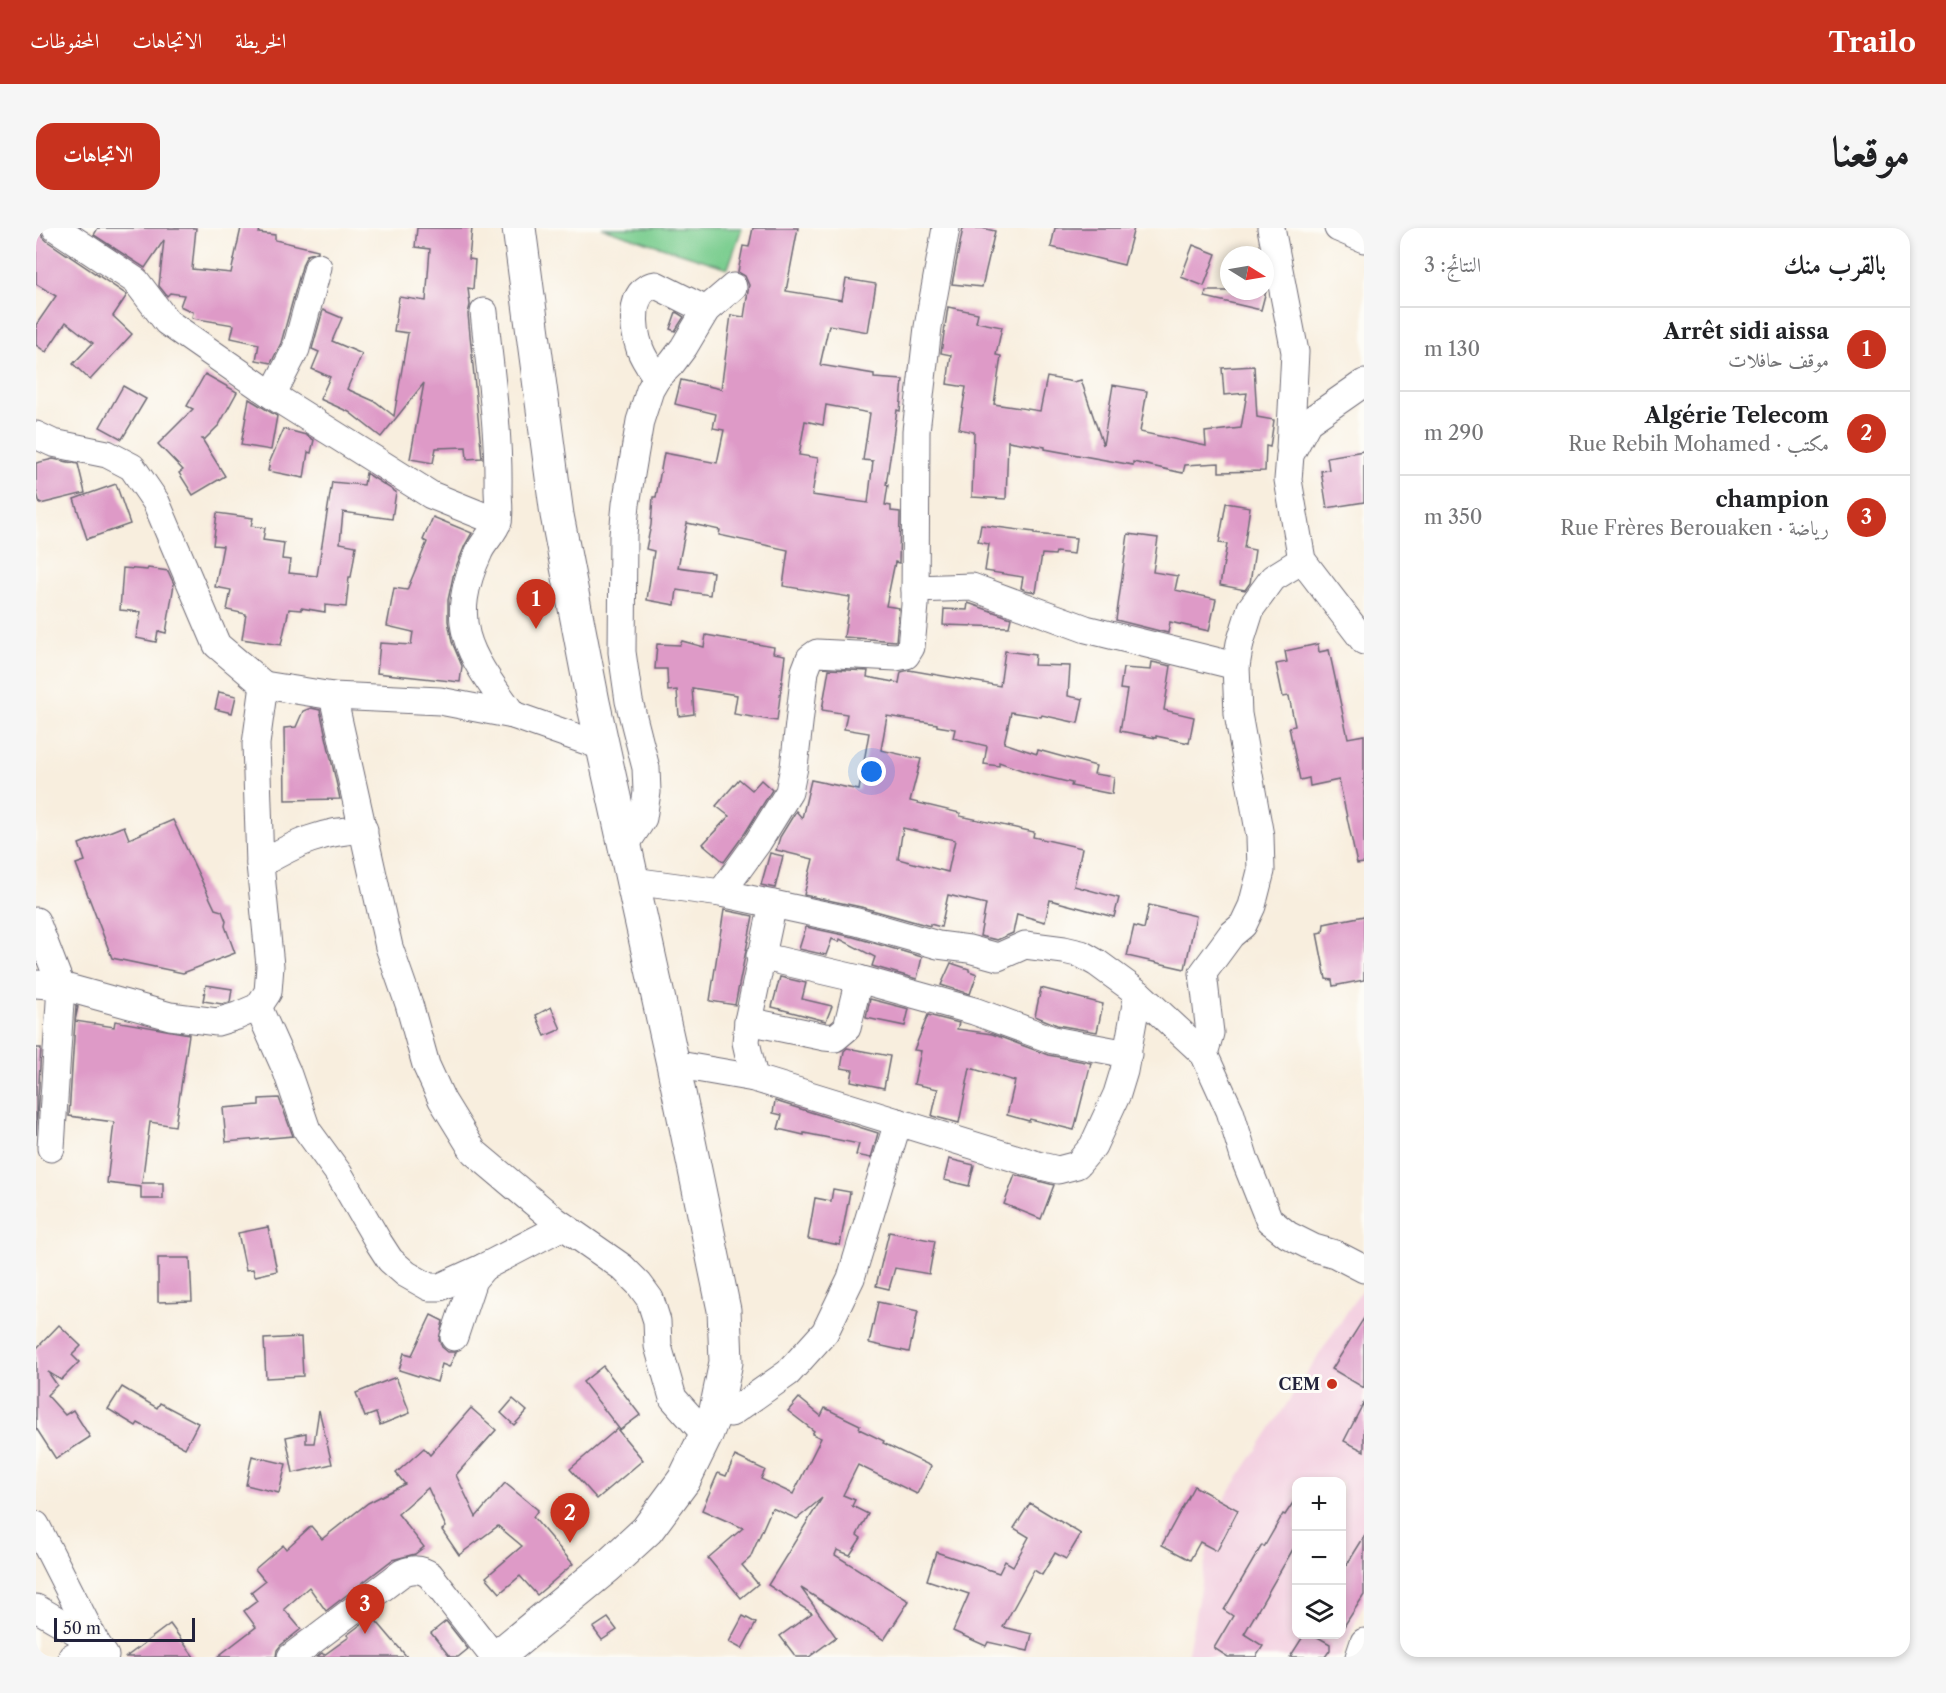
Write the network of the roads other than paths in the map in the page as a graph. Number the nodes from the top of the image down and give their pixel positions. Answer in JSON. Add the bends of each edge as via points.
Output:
{"nodes":[{"id":1,"x":56,"y":228,"type":"edge"},
{"id":2,"x":519,"y":228,"type":"edge"},
{"id":3,"x":946,"y":228,"type":"edge"},
{"id":4,"x":1246,"y":228,"type":"edge"},
{"id":5,"x":1338,"y":228,"type":"edge"},
{"id":6,"x":1272,"y":232,"type":"edge"},
{"id":7,"x":1364,"y":239,"type":"edge"},
{"id":8,"x":318,"y":267,"type":"dead end"},
{"id":9,"x":733,"y":287,"type":"dead end"},
{"id":10,"x":706,"y":310,"type":"junction"},
{"id":11,"x":483,"y":312,"type":"dead end"},
{"id":12,"x":657,"y":378,"type":"junction"},
{"id":13,"x":1364,"y":383,"type":"edge"},
{"id":14,"x":272,"y":395,"type":"junction"},
{"id":15,"x":36,"y":435,"type":"edge"},
{"id":16,"x":1290,"y":455,"type":"junction"},
{"id":17,"x":498,"y":522,"type":"junction"},
{"id":18,"x":1302,"y":560,"type":"junction"},
{"id":19,"x":915,"y":589,"type":"junction"},
{"id":20,"x":1364,"y":641,"type":"edge"},
{"id":21,"x":1236,"y":666,"type":"junction"},
{"id":22,"x":264,"y":685,"type":"junction"},
{"id":23,"x":333,"y":696,"type":"junction"},
{"id":24,"x":513,"y":715,"type":"junction"},
{"id":25,"x":604,"y":747,"type":"junction"},
{"id":26,"x":364,"y":830,"type":"junction"},
{"id":27,"x":624,"y":846,"type":"junction"},
{"id":28,"x":260,"y":864,"type":"junction"},
{"id":29,"x":633,"y":881,"type":"junction"},
{"id":30,"x":721,"y":893,"type":"junction"},
{"id":31,"x":773,"y":904,"type":"junction"},
{"id":32,"x":36,"y":921,"type":"edge"},
{"id":33,"x":760,"y":956,"type":"junction"},
{"id":34,"x":860,"y":979,"type":"junction"},
{"id":35,"x":49,"y":985,"type":"edge"},
{"id":36,"x":1138,"y":993,"type":"junction"},
{"id":37,"x":258,"y":1006,"type":"junction"},
{"id":38,"x":748,"y":1021,"type":"junction"},
{"id":39,"x":1128,"y":1054,"type":"junction"},
{"id":40,"x":1204,"y":1054,"type":"junction"},
{"id":41,"x":673,"y":1064,"type":"junction"},
{"id":42,"x":754,"y":1078,"type":"junction"},
{"id":43,"x":898,"y":1122,"type":"junction"},
{"id":44,"x":51,"y":1148,"type":"dead end"},
{"id":45,"x":563,"y":1226,"type":"junction"},
{"id":46,"x":484,"y":1267,"type":"junction"},
{"id":47,"x":1364,"y":1269,"type":"edge"},
{"id":48,"x":454,"y":1337,"type":"dead end"},
{"id":49,"x":711,"y":1422,"type":"junction"},
{"id":50,"x":36,"y":1525,"type":"edge"},
{"id":51,"x":36,"y":1608,"type":"edge"},
{"id":52,"x":1364,"y":1642,"type":"edge"},
{"id":53,"x":100,"y":1650,"type":"edge"},
{"id":54,"x":72,"y":1657,"type":"edge"},
{"id":55,"x":291,"y":1657,"type":"edge"},
{"id":56,"x":495,"y":1657,"type":"edge"},
{"id":57,"x":1359,"y":1657,"type":"edge"}],
"edges":[{"from":1,"to":14,"type":"street","via":[[136,281],[167,321]]},
{"from":2,"to":25,"type":"main road","via":[[557,515]]},
{"from":3,"to":19,"type":"street","via":[[928,327],[916,431]]},
{"from":4,"to":6,"type":"street"},
{"from":5,"to":7,"type":"street"},
{"from":6,"to":16,"type":"street","via":[[1295,352]]},
{"from":8,"to":14,"type":"street","via":[[296,349]]},
{"from":9,"to":10,"type":"street"},
{"from":10,"to":12,"type":"street","via":[[684,347]]},
{"from":10,"to":12,"type":"street","via":[[656,285],[639,293],[637,338],[642,355]]},
{"from":11,"to":17,"type":"street","via":[[499,460]]},
{"from":12,"to":27,"type":"street","via":[[640,421],[623,535],[622,652],[629,701],[646,768],[647,792],[643,818]]},
{"from":13,"to":16,"type":"street","via":[[1308,422]]},
{"from":14,"to":17,"type":"street","via":[[431,495]]},
{"from":15,"to":22,"type":"street","via":[[53,443],[107,454],[132,467],[156,502],[217,645]]},
{"from":16,"to":18,"type":"street","via":[[1288,480]]},
{"from":17,"to":24,"type":"street","via":[[479,552],[467,585],[464,629],[470,651]]},
{"from":18,"to":20,"type":"street"},
{"from":18,"to":21,"type":"street","via":[[1273,578],[1251,608]]},
{"from":19,"to":21,"type":"street","via":[[972,587],[1086,629]]},
{"from":19,"to":30,"type":"street","via":[[911,647],[906,655],[818,651],[810,658],[789,792]]},
{"from":21,"to":40,"type":"street","via":[[1238,714],[1260,836],[1261,872],[1243,926],[1231,935],[1203,974],[1210,1033]]},
{"from":22,"to":23,"type":"street"},
{"from":22,"to":28,"type":"street","via":[[256,744]]},
{"from":23,"to":24,"type":"street","via":[[440,701]]},
{"from":23,"to":26,"type":"street"},
{"from":24,"to":25,"type":"street"},
{"from":25,"to":27,"type":"main road"},
{"from":26,"to":28,"type":"street","via":[[341,830],[313,837]]},
{"from":26,"to":45,"type":"street","via":[[389,947],[426,1065],[442,1100],[474,1152]]},
{"from":27,"to":29,"type":"main road"},
{"from":28,"to":37,"type":"street","via":[[270,966],[268,992]]},
{"from":29,"to":30,"type":"street"},
{"from":29,"to":41,"type":"main road"},
{"from":30,"to":31,"type":"street"},
{"from":31,"to":33,"type":"street"},
{"from":31,"to":36,"type":"street","via":[[998,957],[1025,945],[1081,954]]},
{"from":32,"to":35,"type":"street"},
{"from":33,"to":34,"type":"street"},
{"from":33,"to":38,"type":"street"},
{"from":34,"to":38,"type":"street","via":[[847,1028],[835,1038]]},
{"from":34,"to":39,"type":"street","via":[[974,1011],[1053,1040]]},
{"from":35,"to":37,"type":"street","via":[[170,1016],[217,1022]]},
{"from":35,"to":44,"type":"street"},
{"from":36,"to":39,"type":"street"},
{"from":36,"to":40,"type":"street"},
{"from":37,"to":46,"type":"street","via":[[307,1130],[339,1174],[390,1260],[429,1287],[440,1287]]},
{"from":38,"to":42,"type":"street","via":[[746,1042]]},
{"from":39,"to":43,"type":"street","via":[[1117,1094],[1093,1146],[1077,1165],[1067,1169],[1041,1166]]},
{"from":40,"to":47,"type":"street","via":[[1230,1111],[1269,1220],[1288,1235]]},
{"from":41,"to":42,"type":"street"},
{"from":41,"to":49,"type":"main road","via":[[724,1310],[726,1362]]},
{"from":42,"to":43,"type":"street"},
{"from":43,"to":49,"type":"street","via":[[851,1278],[825,1332],[788,1373],[731,1413]]},
{"from":45,"to":46,"type":"street"},
{"from":45,"to":49,"type":"street","via":[[622,1267],[645,1291],[657,1321],[658,1346],[673,1398]]},
{"from":46,"to":48,"type":"street","via":[[472,1280]]},
{"from":49,"to":56,"type":"main road","via":[[684,1480],[647,1530]]},
{"from":50,"to":53,"type":"street"},
{"from":51,"to":53,"type":"street"},
{"from":52,"to":57,"type":"street"},
{"from":53,"to":54,"type":"street"},
{"from":55,"to":56,"type":"street","via":[[411,1569],[430,1575]]}]}
